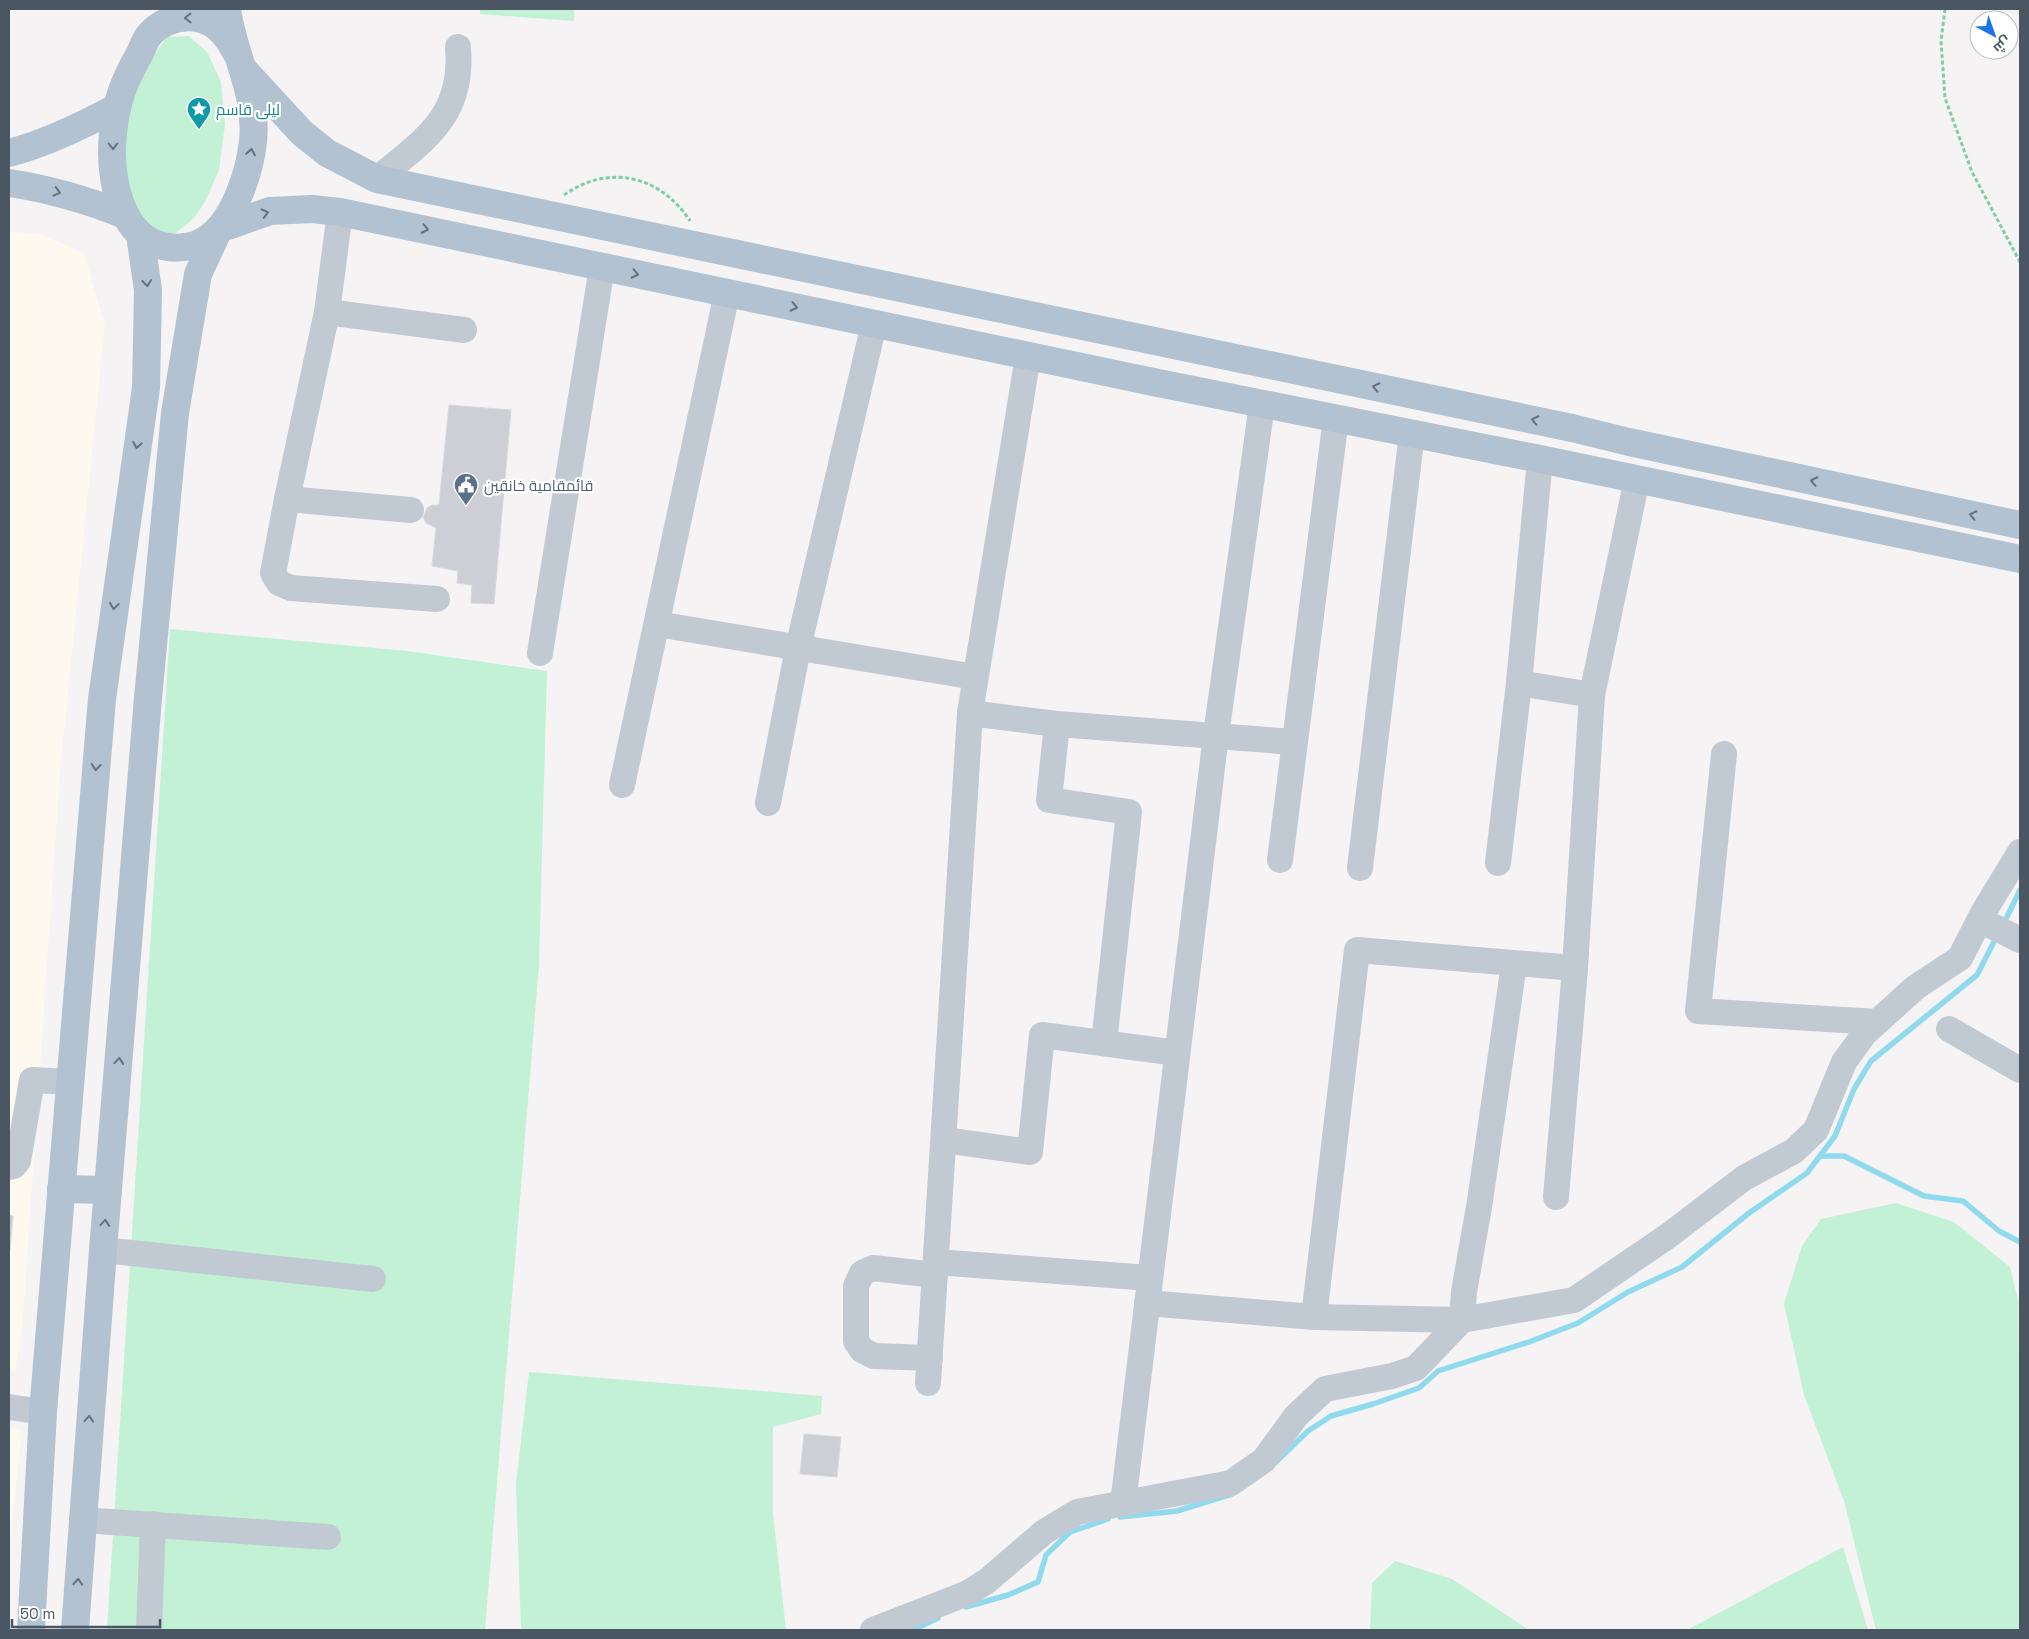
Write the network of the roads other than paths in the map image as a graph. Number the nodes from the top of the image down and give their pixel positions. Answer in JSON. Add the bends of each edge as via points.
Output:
{"nodes":[{"id":1,"x":154,"y":9,"type":"edge"},
{"id":2,"x":227,"y":9,"type":"edge"},
{"id":3,"x":147,"y":38,"type":"junction"},
{"id":4,"x":458,"y":47,"type":"dead end"},
{"id":5,"x":240,"y":62,"type":"junction"},
{"id":6,"x":117,"y":107,"type":"junction"},
{"id":7,"x":9,"y":153,"type":"edge"},
{"id":8,"x":376,"y":179,"type":"junction"},
{"id":9,"x":9,"y":182,"type":"edge"},
{"id":10,"x":340,"y":212,"type":"junction"},
{"id":11,"x":133,"y":225,"type":"junction"},
{"id":12,"x":219,"y":229,"type":"junction"},
{"id":13,"x":709,"y":249,"type":"junction"},
{"id":14,"x":602,"y":267,"type":"junction"},
{"id":15,"x":718,"y":291,"type":"junction"},
{"id":16,"x":327,"y":312,"type":"junction"},
{"id":17,"x":874,"y":324,"type":"junction"},
{"id":18,"x":464,"y":330,"type":"dead end"},
{"id":19,"x":1028,"y":356,"type":"junction"},
{"id":20,"x":1262,"y":404,"type":"junction"},
{"id":21,"x":1336,"y":418,"type":"junction"},
{"id":22,"x":1572,"y":428,"type":"junction"},
{"id":23,"x":1412,"y":433,"type":"junction"},
{"id":24,"x":1629,"y":442,"type":"junction"},
{"id":25,"x":1552,"y":462,"type":"junction"},
{"id":26,"x":1630,"y":477,"type":"junction"},
{"id":27,"x":287,"y":499,"type":"junction"},
{"id":28,"x":411,"y":510,"type":"dead end"},
{"id":29,"x":2020,"y":525,"type":"edge"},
{"id":30,"x":2020,"y":559,"type":"edge"},
{"id":31,"x":437,"y":599,"type":"dead end"},
{"id":32,"x":658,"y":624,"type":"junction"},
{"id":33,"x":798,"y":648,"type":"junction"},
{"id":34,"x":540,"y":652,"type":"dead end"},
{"id":35,"x":975,"y":677,"type":"junction"},
{"id":36,"x":1519,"y":683,"type":"junction"},
{"id":37,"x":1592,"y":695,"type":"junction"},
{"id":38,"x":970,"y":713,"type":"junction"},
{"id":39,"x":1057,"y":724,"type":"junction"},
{"id":40,"x":1216,"y":735,"type":"junction"},
{"id":41,"x":1294,"y":742,"type":"junction"},
{"id":42,"x":1724,"y":754,"type":"dead end"},
{"id":43,"x":622,"y":785,"type":"dead end"},
{"id":44,"x":768,"y":803,"type":"dead end"},
{"id":45,"x":2020,"y":852,"type":"edge"},
{"id":46,"x":1280,"y":860,"type":"dead end"},
{"id":47,"x":1498,"y":863,"type":"dead end"},
{"id":48,"x":1360,"y":868,"type":"dead end"},
{"id":49,"x":1983,"y":921,"type":"junction"},
{"id":50,"x":2015,"y":937,"type":"edge"},
{"id":51,"x":1514,"y":964,"type":"junction"},
{"id":52,"x":1575,"y":968,"type":"junction"},
{"id":53,"x":1877,"y":1022,"type":"junction"},
{"id":54,"x":1949,"y":1029,"type":"dead end"},
{"id":55,"x":1104,"y":1043,"type":"junction"},
{"id":56,"x":1177,"y":1053,"type":"junction"},
{"id":57,"x":2020,"y":1070,"type":"edge"},
{"id":58,"x":20,"y":1079,"type":"edge"},
{"id":59,"x":70,"y":1082,"type":"junction"},
{"id":60,"x":944,"y":1140,"type":"junction"},
{"id":61,"x":9,"y":1167,"type":"edge"},
{"id":62,"x":61,"y":1189,"type":"junction"},
{"id":63,"x":108,"y":1190,"type":"junction"},
{"id":64,"x":1556,"y":1197,"type":"dead end"},
{"id":65,"x":103,"y":1250,"type":"junction"},
{"id":66,"x":935,"y":1268,"type":"junction"},
{"id":67,"x":373,"y":1279,"type":"dead end"},
{"id":68,"x":1148,"y":1291,"type":"junction"},
{"id":69,"x":1314,"y":1317,"type":"junction"},
{"id":70,"x":1462,"y":1320,"type":"junction"},
{"id":71,"x":9,"y":1407,"type":"edge"},
{"id":72,"x":43,"y":1412,"type":"junction"},
{"id":73,"x":1123,"y":1504,"type":"junction"},
{"id":74,"x":82,"y":1520,"type":"junction"},
{"id":75,"x":153,"y":1524,"type":"junction"},
{"id":76,"x":328,"y":1537,"type":"dead end"},
{"id":77,"x":31,"y":1630,"type":"edge"},
{"id":78,"x":75,"y":1630,"type":"edge"},
{"id":79,"x":150,"y":1630,"type":"edge"},
{"id":80,"x":873,"y":1630,"type":"edge"}],
"edges":[{"from":1,"to":3,"type":"main road"},
{"from":2,"to":5,"type":"main road"},
{"from":5,"to":3,"type":"main road","one_way":true,"via":[[229,39],[204,19],[189,16],[173,19],[159,26]]},
{"from":3,"to":6,"type":"main road","via":[[119,95]]},
{"from":4,"to":8,"type":"street","via":[[458,77],[450,106],[442,119],[422,142]]},
{"from":5,"to":8,"type":"main road","via":[[302,133],[327,153]]},
{"from":12,"to":5,"type":"main road","one_way":true,"via":[[241,187],[253,140],[252,104]]},
{"from":6,"to":7,"type":"main road","via":[[72,131]]},
{"from":6,"to":11,"type":"main road","one_way":true,"via":[[112,144],[113,168],[118,192]]},
{"from":8,"to":13,"type":"main road"},
{"from":9,"to":11,"type":"main road","one_way":true,"via":[[88,200]]},
{"from":12,"to":10,"type":"main road","one_way":true,"via":[[270,211],[312,209]]},
{"from":10,"to":14,"type":"main road","one_way":true},
{"from":10,"to":16,"type":"street"},
{"from":11,"to":12,"type":"main road","via":[[162,246],[187,247],[210,238]]},
{"from":11,"to":59,"type":"main road","one_way":true,"via":[[148,290],[146,388],[102,699]]},
{"from":63,"to":12,"type":"main road","one_way":true,"via":[[175,413],[198,274]]},
{"from":13,"to":15,"type":"main road"},
{"from":22,"to":13,"type":"main road","one_way":true},
{"from":14,"to":15,"type":"main road","one_way":true},
{"from":14,"to":34,"type":"street"},
{"from":15,"to":17,"type":"main road","one_way":true},
{"from":15,"to":32,"type":"street"},
{"from":16,"to":18,"type":"street"},
{"from":16,"to":27,"type":"street"},
{"from":17,"to":19,"type":"main road"},
{"from":17,"to":33,"type":"street"},
{"from":19,"to":20,"type":"main road"},
{"from":19,"to":35,"type":"street"},
{"from":20,"to":21,"type":"main road"},
{"from":20,"to":40,"type":"street"},
{"from":21,"to":23,"type":"main road"},
{"from":21,"to":41,"type":"street"},
{"from":22,"to":24,"type":"main road"},
{"from":22,"to":25,"type":"main road","via":[[1582,441],[1578,457],[1572,462]]},
{"from":23,"to":25,"type":"main road"},
{"from":23,"to":48,"type":"street"},
{"from":24,"to":26,"type":"main road","via":[[1615,458],[1618,471]]},
{"from":29,"to":24,"type":"main road","one_way":true},
{"from":25,"to":26,"type":"main road"},
{"from":25,"to":36,"type":"street"},
{"from":26,"to":30,"type":"main road"},
{"from":26,"to":37,"type":"street"},
{"from":27,"to":28,"type":"street"},
{"from":27,"to":31,"type":"street","via":[[273,573],[279,583],[291,588]]},
{"from":32,"to":33,"type":"street"},
{"from":32,"to":43,"type":"street"},
{"from":33,"to":35,"type":"street"},
{"from":33,"to":44,"type":"street"},
{"from":35,"to":38,"type":"street"},
{"from":36,"to":37,"type":"street"},
{"from":36,"to":47,"type":"street"},
{"from":37,"to":52,"type":"street"},
{"from":38,"to":39,"type":"street"},
{"from":38,"to":60,"type":"street"},
{"from":39,"to":40,"type":"street"},
{"from":39,"to":55,"type":"street","via":[[1049,800],[1128,812]]},
{"from":40,"to":41,"type":"street"},
{"from":40,"to":56,"type":"street"},
{"from":41,"to":46,"type":"street"},
{"from":42,"to":53,"type":"street","via":[[1698,1010]]},
{"from":45,"to":49,"type":"street"},
{"from":49,"to":50,"type":"street"},
{"from":49,"to":53,"type":"street","via":[[1960,958],[1916,987]]},
{"from":51,"to":52,"type":"street"},
{"from":51,"to":69,"type":"street","via":[[1357,950]]},
{"from":51,"to":70,"type":"street"},
{"from":52,"to":64,"type":"street"},
{"from":53,"to":70,"type":"street","via":[[1865,1032],[1844,1062],[1816,1130],[1794,1151],[1744,1178],[1668,1236],[1574,1300]]},
{"from":54,"to":57,"type":"street"},
{"from":55,"to":56,"type":"street"},
{"from":55,"to":60,"type":"street","via":[[1042,1035],[1030,1152]]},
{"from":56,"to":68,"type":"street"},
{"from":58,"to":59,"type":"street"},
{"from":58,"to":61,"type":"street","via":[[18,1161]]},
{"from":59,"to":62,"type":"main road"},
{"from":60,"to":66,"type":"street"},
{"from":62,"to":63,"type":"main road"},
{"from":62,"to":72,"type":"main road"},
{"from":65,"to":63,"type":"main road","one_way":true},
{"from":65,"to":67,"type":"street"},
{"from":74,"to":65,"type":"main road","one_way":true},
{"from":66,"to":66,"type":"street","via":[[929,1370],[862,1350],[856,1341],[856,1286],[862,1273],[873,1268]]},
{"from":66,"to":68,"type":"street"},
{"from":68,"to":69,"type":"street"},
{"from":68,"to":73,"type":"street"},
{"from":69,"to":70,"type":"street"},
{"from":70,"to":73,"type":"street","via":[[1416,1368],[1325,1389],[1296,1416],[1264,1460],[1231,1483]]},
{"from":71,"to":72,"type":"street"},
{"from":72,"to":77,"type":"main road"},
{"from":73,"to":80,"type":"street","via":[[1077,1512],[1044,1532],[987,1581],[968,1593]]},
{"from":74,"to":75,"type":"street"},
{"from":78,"to":74,"type":"main road","one_way":true},
{"from":75,"to":76,"type":"street"},
{"from":75,"to":79,"type":"street"}]}
